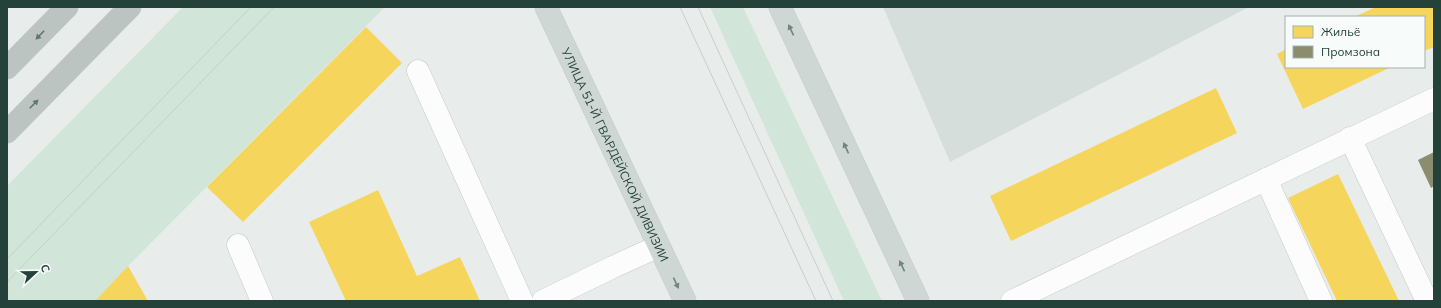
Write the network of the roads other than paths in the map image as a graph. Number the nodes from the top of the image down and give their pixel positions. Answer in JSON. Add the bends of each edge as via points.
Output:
{"nodes":[{"id":1,"x":67,"y":7,"type":"edge"},
{"id":2,"x":130,"y":7,"type":"edge"},
{"id":3,"x":546,"y":7,"type":"edge"},
{"id":4,"x":780,"y":7,"type":"edge"},
{"id":5,"x":7,"y":68,"type":"edge"},
{"id":6,"x":418,"y":71,"type":"dead end"},
{"id":7,"x":1434,"y":99,"type":"edge"},
{"id":8,"x":7,"y":132,"type":"edge"},
{"id":9,"x":1350,"y":138,"type":"junction"},
{"id":10,"x":1266,"y":179,"type":"junction"},
{"id":11,"x":238,"y":246,"type":"dead end"},
{"id":12,"x":659,"y":246,"type":"junction"},
{"id":13,"x":262,"y":301,"type":"edge"},
{"id":14,"x":522,"y":301,"type":"edge"},
{"id":15,"x":543,"y":301,"type":"edge"},
{"id":16,"x":685,"y":301,"type":"edge"},
{"id":17,"x":918,"y":301,"type":"edge"},
{"id":18,"x":1012,"y":301,"type":"edge"},
{"id":19,"x":1321,"y":301,"type":"edge"},
{"id":20,"x":1427,"y":301,"type":"edge"}],
"edges":[{"from":1,"to":5,"type":"highway","one_way":true},
{"from":8,"to":2,"type":"highway","one_way":true},
{"from":3,"to":12,"type":"main road","name":"УЛИЦА 51-Й ГВАРДЕЙСКОЙ ДИВИЗИИ"},
{"from":17,"to":4,"type":"main road","one_way":true},
{"from":6,"to":14,"type":"lane"},
{"from":7,"to":9,"type":"lane"},
{"from":9,"to":10,"type":"lane"},
{"from":9,"to":20,"type":"lane"},
{"from":10,"to":18,"type":"lane"},
{"from":10,"to":19,"type":"lane"},
{"from":11,"to":13,"type":"lane"},
{"from":12,"to":15,"type":"lane","via":[[612,266]]},
{"from":12,"to":16,"type":"main road","name":"УЛИЦА 51-Й ГВАРДЕЙСКОЙ ДИВИЗИИ","one_way":true}]}
